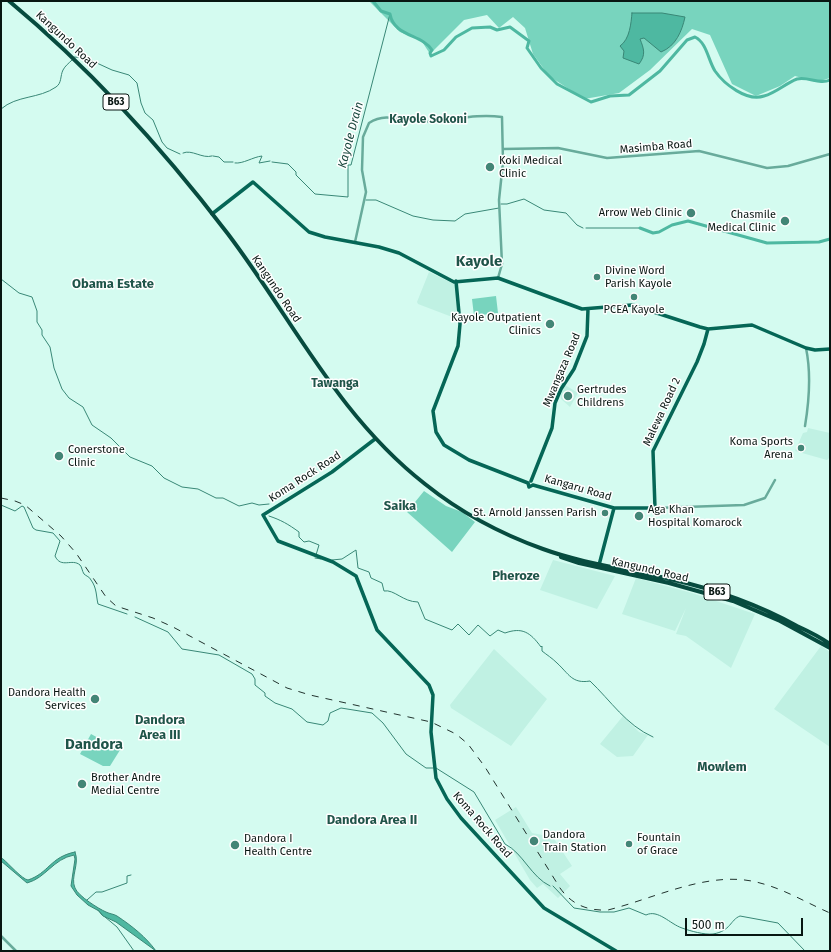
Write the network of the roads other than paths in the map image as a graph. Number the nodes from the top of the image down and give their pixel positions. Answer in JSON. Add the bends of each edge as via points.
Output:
{"nodes":[{"id":1,"x":9,"y":1,"type":"edge"},
{"id":2,"x":503,"y":149,"type":"junction"},
{"id":3,"x":830,"y":154,"type":"edge"},
{"id":4,"x":212,"y":214,"type":"junction"},
{"id":5,"x":355,"y":242,"type":"junction"},
{"id":6,"x":498,"y":278,"type":"junction"},
{"id":7,"x":456,"y":281,"type":"junction"},
{"id":8,"x":588,"y":309,"type":"junction"},
{"id":9,"x":708,"y":329,"type":"junction"},
{"id":10,"x":806,"y":348,"type":"junction"},
{"id":11,"x":830,"y":349,"type":"edge"},
{"id":12,"x":805,"y":426,"type":"dead end"},
{"id":13,"x":375,"y":439,"type":"junction"},
{"id":14,"x":774,"y":480,"type":"dead end"},
{"id":15,"x":530,"y":483,"type":"junction"},
{"id":16,"x":614,"y":508,"type":"junction"},
{"id":17,"x":656,"y":508,"type":"junction"},
{"id":18,"x":552,"y":552,"type":"junction"},
{"id":19,"x":599,"y":565,"type":"junction"},
{"id":20,"x":830,"y":644,"type":"edge"},
{"id":21,"x":830,"y":648,"type":"edge"},
{"id":22,"x":1,"y":936,"type":"edge"},
{"id":23,"x":16,"y":951,"type":"edge"},
{"id":24,"x":616,"y":951,"type":"edge"}],
"edges":[{"from":1,"to":4,"type":"highway","name":"Kangundo Road","number":"B63","via":[[60,46],[114,100],[174,166]]},
{"from":2,"to":3,"type":"street","name":"Masimba Road","via":[[558,148],[614,158],[698,151],[767,168],[788,166]]},
{"from":2,"to":5,"type":"street","via":[[502,117],[480,115],[437,122],[384,117],[371,122],[363,134],[362,170],[366,192]]},
{"from":2,"to":6,"type":"street","via":[[500,200],[502,264]]},
{"from":4,"to":5,"type":"main road","via":[[253,182],[309,232]]},
{"from":4,"to":13,"type":"highway","name":"Kangundo Road","number":"B63","via":[[338,396]]},
{"from":5,"to":7,"type":"main road","via":[[399,253]]},
{"from":6,"to":7,"type":"main road"},
{"from":6,"to":8,"type":"main road","via":[[576,307]]},
{"from":7,"to":15,"type":"main road","name":"Kangaru Road","via":[[460,324],[458,346],[432,413],[436,432],[442,443],[473,462]]},
{"from":8,"to":9,"type":"main road","via":[[632,305]]},
{"from":8,"to":15,"type":"main road","name":"Mwangaza Road","via":[[587,336],[571,376],[555,403],[551,430]]},
{"from":9,"to":10,"type":"main road","via":[[752,325]]},
{"from":9,"to":17,"type":"main road","name":"Malewa Road 2","via":[[697,362],[653,451]]},
{"from":10,"to":11,"type":"main road"},
{"from":10,"to":12,"type":"street","via":[[809,384]]},
{"from":13,"to":18,"type":"highway","name":"Kangundo Road","number":"B63","via":[[416,477],[464,511],[510,536]]},
{"from":13,"to":24,"type":"main road","name":"Koma Rock Road","via":[[332,472],[263,515],[278,541],[329,561],[356,576],[377,630],[431,688],[431,732],[437,780],[457,813],[544,908]]},
{"from":14,"to":17,"type":"street","name":"Kangaru Road","via":[[765,498],[748,505]]},
{"from":15,"to":16,"type":"main road","name":"Kangaru Road"},
{"from":16,"to":17,"type":"main road","name":"Kangaru Road"},
{"from":16,"to":19,"type":"main road"},
{"from":18,"to":19,"type":"highway","name":"Kangundo Road","number":"B63"},
{"from":18,"to":21,"type":"highway","name":"Kangundo Road","number":"B63","via":[[579,563],[669,583],[733,601],[780,621]]},
{"from":19,"to":20,"type":"highway","name":"Kangundo Road","number":"B63","via":[[688,583],[732,597],[783,618]]},
{"from":22,"to":23,"type":"street"}]}
